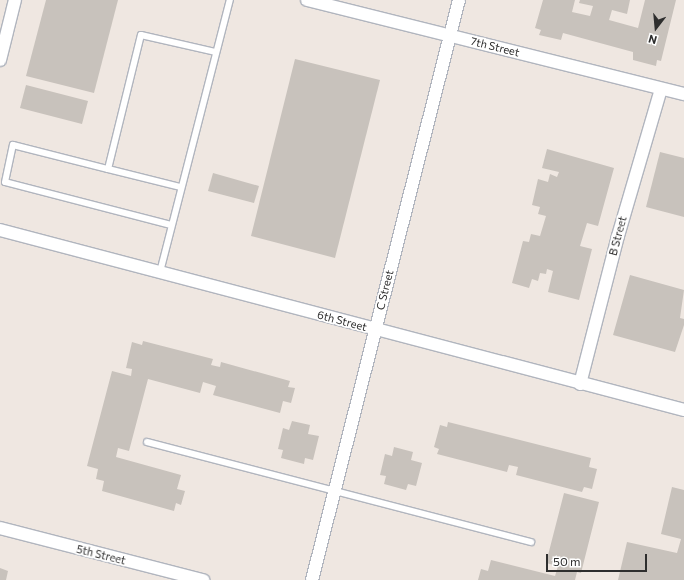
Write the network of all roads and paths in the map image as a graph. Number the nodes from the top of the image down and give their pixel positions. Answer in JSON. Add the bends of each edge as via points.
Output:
{"nodes":[{"id":1,"x":15,"y":0,"type":"edge"},
{"id":2,"x":230,"y":0,"type":"edge"},
{"id":3,"x":307,"y":0,"type":"edge"},
{"id":4,"x":459,"y":0,"type":"edge"},
{"id":5,"x":450,"y":36,"type":"junction"},
{"id":6,"x":216,"y":52,"type":"junction"},
{"id":7,"x":0,"y":60,"type":"edge"},
{"id":8,"x":661,"y":89,"type":"junction"},
{"id":9,"x":684,"y":94,"type":"edge"},
{"id":10,"x":108,"y":169,"type":"junction"},
{"id":11,"x":180,"y":187,"type":"junction"},
{"id":12,"x":171,"y":225,"type":"junction"},
{"id":13,"x":0,"y":230,"type":"edge"},
{"id":14,"x":160,"y":272,"type":"junction"},
{"id":15,"x":376,"y":330,"type":"junction"},
{"id":16,"x":580,"y":384,"type":"junction"},
{"id":17,"x":684,"y":410,"type":"edge"},
{"id":18,"x":146,"y":442,"type":"dead end"},
{"id":19,"x":334,"y":491,"type":"junction"},
{"id":20,"x":0,"y":528,"type":"edge"},
{"id":21,"x":531,"y":542,"type":"dead end"},
{"id":22,"x":203,"y":580,"type":"edge"},
{"id":23,"x":312,"y":580,"type":"edge"}],
"edges":[{"from":1,"to":7,"type":"street"},
{"from":2,"to":6,"type":"lane"},
{"from":3,"to":5,"type":"street","name":"7th Street"},
{"from":4,"to":5,"type":"street","name":"C Street"},
{"from":5,"to":8,"type":"street","name":"7th Street"},
{"from":5,"to":15,"type":"street","name":"C Street"},
{"from":6,"to":10,"type":"lane","via":[[141,34]]},
{"from":6,"to":11,"type":"lane"},
{"from":8,"to":9,"type":"street","name":"7th Street"},
{"from":8,"to":16,"type":"street","name":"B Street","via":[[618,236]]},
{"from":10,"to":11,"type":"lane"},
{"from":10,"to":12,"type":"lane","via":[[13,145],[4,182]]},
{"from":11,"to":12,"type":"lane"},
{"from":12,"to":14,"type":"lane"},
{"from":13,"to":14,"type":"street","name":"6th Street"},
{"from":14,"to":15,"type":"street","name":"6th Street"},
{"from":15,"to":16,"type":"street","name":"6th Street"},
{"from":15,"to":19,"type":"street","name":"C Street"},
{"from":16,"to":17,"type":"street","name":"6th Street"},
{"from":18,"to":19,"type":"lane"},
{"from":19,"to":21,"type":"lane"},
{"from":19,"to":23,"type":"street","name":"C Street"},
{"from":20,"to":22,"type":"street","name":"5th Street"}]}
